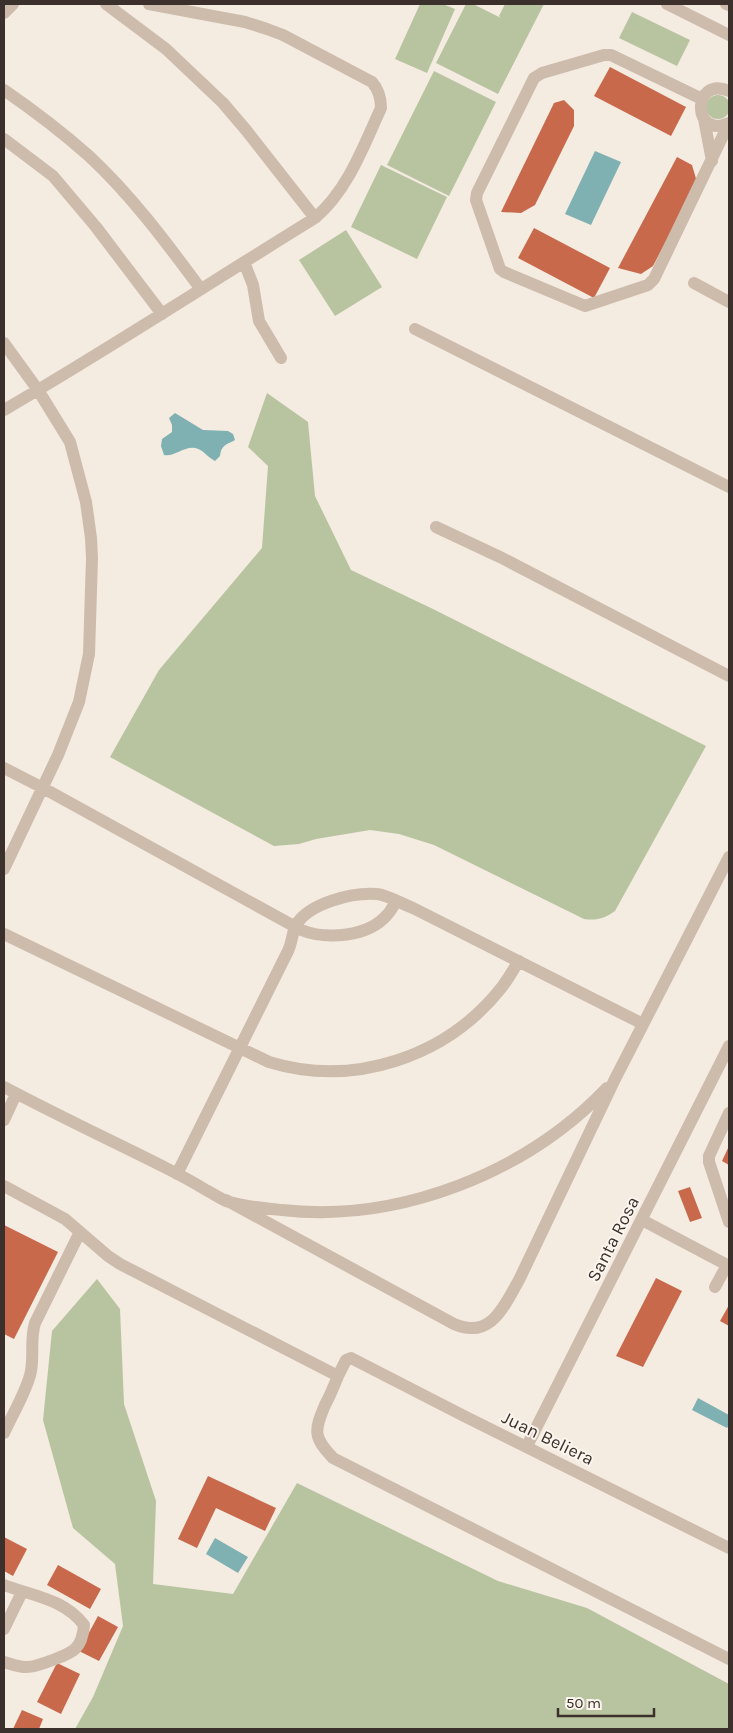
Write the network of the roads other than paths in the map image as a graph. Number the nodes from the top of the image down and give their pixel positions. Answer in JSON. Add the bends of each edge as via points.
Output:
{"nodes":[{"id":1,"x":13,"y":4,"type":"edge"},
{"id":2,"x":106,"y":4,"type":"edge"},
{"id":3,"x":149,"y":4,"type":"edge"},
{"id":4,"x":667,"y":4,"type":"edge"},
{"id":5,"x":726,"y":4,"type":"edge"},
{"id":6,"x":729,"y":6,"type":"edge"},
{"id":7,"x":4,"y":13,"type":"edge"},
{"id":8,"x":729,"y":35,"type":"edge"},
{"id":9,"x":4,"y":90,"type":"edge"},
{"id":10,"x":729,"y":90,"type":"edge"},
{"id":11,"x":702,"y":99,"type":"junction"},
{"id":12,"x":704,"y":119,"type":"junction"},
{"id":13,"x":729,"y":123,"type":"edge"},
{"id":14,"x":4,"y":139,"type":"edge"},
{"id":15,"x":712,"y":161,"type":"junction"},
{"id":16,"x":315,"y":218,"type":"junction"},
{"id":17,"x":244,"y":262,"type":"junction"},
{"id":18,"x":694,"y":283,"type":"dead end"},
{"id":19,"x":200,"y":288,"type":"junction"},
{"id":20,"x":729,"y":302,"type":"edge"},
{"id":21,"x":162,"y":314,"type":"junction"},
{"id":22,"x":415,"y":329,"type":"dead end"},
{"id":23,"x":4,"y":343,"type":"edge"},
{"id":24,"x":281,"y":358,"type":"dead end"},
{"id":25,"x":38,"y":390,"type":"junction"},
{"id":26,"x":4,"y":410,"type":"edge"},
{"id":27,"x":729,"y":487,"type":"edge"},
{"id":28,"x":436,"y":527,"type":"dead end"},
{"id":29,"x":728,"y":677,"type":"edge"},
{"id":30,"x":4,"y":768,"type":"edge"},
{"id":31,"x":43,"y":788,"type":"junction"},
{"id":32,"x":729,"y":857,"type":"edge"},
{"id":33,"x":4,"y":869,"type":"edge"},
{"id":34,"x":396,"y":902,"type":"junction"},
{"id":35,"x":295,"y":927,"type":"junction"},
{"id":36,"x":4,"y":934,"type":"edge"},
{"id":37,"x":519,"y":962,"type":"junction"},
{"id":38,"x":643,"y":1024,"type":"junction"},
{"id":39,"x":729,"y":1046,"type":"edge"},
{"id":40,"x":240,"y":1049,"type":"junction"},
{"id":41,"x":615,"y":1079,"type":"junction"},
{"id":42,"x":8,"y":1092,"type":"edge"},
{"id":43,"x":729,"y":1113,"type":"edge"},
{"id":44,"x":4,"y":1120,"type":"edge"},
{"id":45,"x":177,"y":1174,"type":"junction"},
{"id":46,"x":4,"y":1186,"type":"edge"},
{"id":47,"x":226,"y":1200,"type":"junction"},
{"id":48,"x":642,"y":1220,"type":"junction"},
{"id":49,"x":729,"y":1222,"type":"edge"},
{"id":50,"x":80,"y":1232,"type":"junction"},
{"id":51,"x":728,"y":1265,"type":"edge"},
{"id":52,"x":715,"y":1287,"type":"dead end"},
{"id":53,"x":338,"y":1376,"type":"junction"},
{"id":54,"x":4,"y":1433,"type":"edge"},
{"id":55,"x":527,"y":1446,"type":"junction"},
{"id":56,"x":729,"y":1548,"type":"edge"},
{"id":57,"x":4,"y":1585,"type":"edge"},
{"id":58,"x":22,"y":1592,"type":"junction"},
{"id":59,"x":4,"y":1630,"type":"edge"},
{"id":60,"x":729,"y":1659,"type":"edge"},
{"id":61,"x":4,"y":1662,"type":"edge"}],
"edges":[{"from":1,"to":7,"type":"street"},
{"from":2,"to":16,"type":"street","via":[[166,49],[223,103]]},
{"from":3,"to":16,"type":"street","via":[[267,29],[372,82],[378,89],[381,108],[354,165],[339,193]]},
{"from":4,"to":8,"type":"street"},
{"from":5,"to":6,"type":"street"},
{"from":9,"to":19,"type":"street","via":[[63,134],[112,179]]},
{"from":10,"to":11,"type":"street","via":[[710,90]]},
{"from":11,"to":12,"type":"street","via":[[700,107]]},
{"from":11,"to":15,"type":"street","via":[[611,55],[542,73],[534,78],[476,193],[476,200],[500,269],[586,306],[648,285],[654,279]]},
{"from":12,"to":13,"type":"street","via":[[718,126]]},
{"from":12,"to":15,"type":"street"},
{"from":13,"to":15,"type":"street"},
{"from":14,"to":21,"type":"street","via":[[63,187]]},
{"from":16,"to":17,"type":"street"},
{"from":17,"to":19,"type":"street"},
{"from":17,"to":24,"type":"street","via":[[253,285],[259,321]]},
{"from":18,"to":20,"type":"street"},
{"from":19,"to":21,"type":"street"},
{"from":21,"to":25,"type":"street"},
{"from":22,"to":27,"type":"street"},
{"from":23,"to":25,"type":"street"},
{"from":25,"to":26,"type":"street"},
{"from":25,"to":31,"type":"street","via":[[70,442],[86,502],[92,558],[89,654],[85,678],[79,702]]},
{"from":28,"to":29,"type":"street","via":[[502,558]]},
{"from":30,"to":31,"type":"street"},
{"from":31,"to":33,"type":"street"},
{"from":31,"to":35,"type":"street"},
{"from":32,"to":38,"type":"street"},
{"from":34,"to":35,"type":"street","via":[[378,894],[344,898],[313,909]]},
{"from":34,"to":35,"type":"street","via":[[377,923],[357,932],[337,936],[313,935]]},
{"from":34,"to":37,"type":"street"},
{"from":35,"to":40,"type":"street","via":[[291,944]]},
{"from":36,"to":40,"type":"street"},
{"from":37,"to":38,"type":"street"},
{"from":37,"to":40,"type":"street","via":[[502,987],[454,1032],[401,1060],[367,1068],[318,1072],[289,1069]]},
{"from":38,"to":41,"type":"street"},
{"from":39,"to":48,"type":"street","name":"Santa Rosa"},
{"from":40,"to":45,"type":"street"},
{"from":41,"to":47,"type":"street","via":[[576,1118],[537,1146],[476,1178],[437,1192],[404,1202],[327,1212],[260,1208]]},
{"from":41,"to":47,"type":"street","via":[[519,1280],[504,1306],[484,1327],[474,1330],[454,1324]]},
{"from":42,"to":44,"type":"street"},
{"from":42,"to":45,"type":"street"},
{"from":43,"to":49,"type":"street","via":[[709,1162]]},
{"from":45,"to":47,"type":"street"},
{"from":46,"to":50,"type":"street","via":[[65,1219]]},
{"from":48,"to":51,"type":"street"},
{"from":48,"to":55,"type":"street","name":"Santa Rosa"},
{"from":50,"to":53,"type":"street","via":[[120,1264]]},
{"from":50,"to":54,"type":"street","via":[[34,1323],[32,1370]]},
{"from":51,"to":52,"type":"street"},
{"from":53,"to":55,"type":"street","name":"Juan Beliera","via":[[346,1360],[351,1358]]},
{"from":53,"to":60,"type":"street","via":[[317,1425],[321,1443],[333,1458]]},
{"from":55,"to":56,"type":"street","name":"Juan Beliera"},
{"from":57,"to":58,"type":"street"},
{"from":58,"to":59,"type":"street"},
{"from":58,"to":61,"type":"street","via":[[45,1597],[76,1614],[84,1625],[84,1635],[70,1654],[40,1665],[24,1667]]}]}
